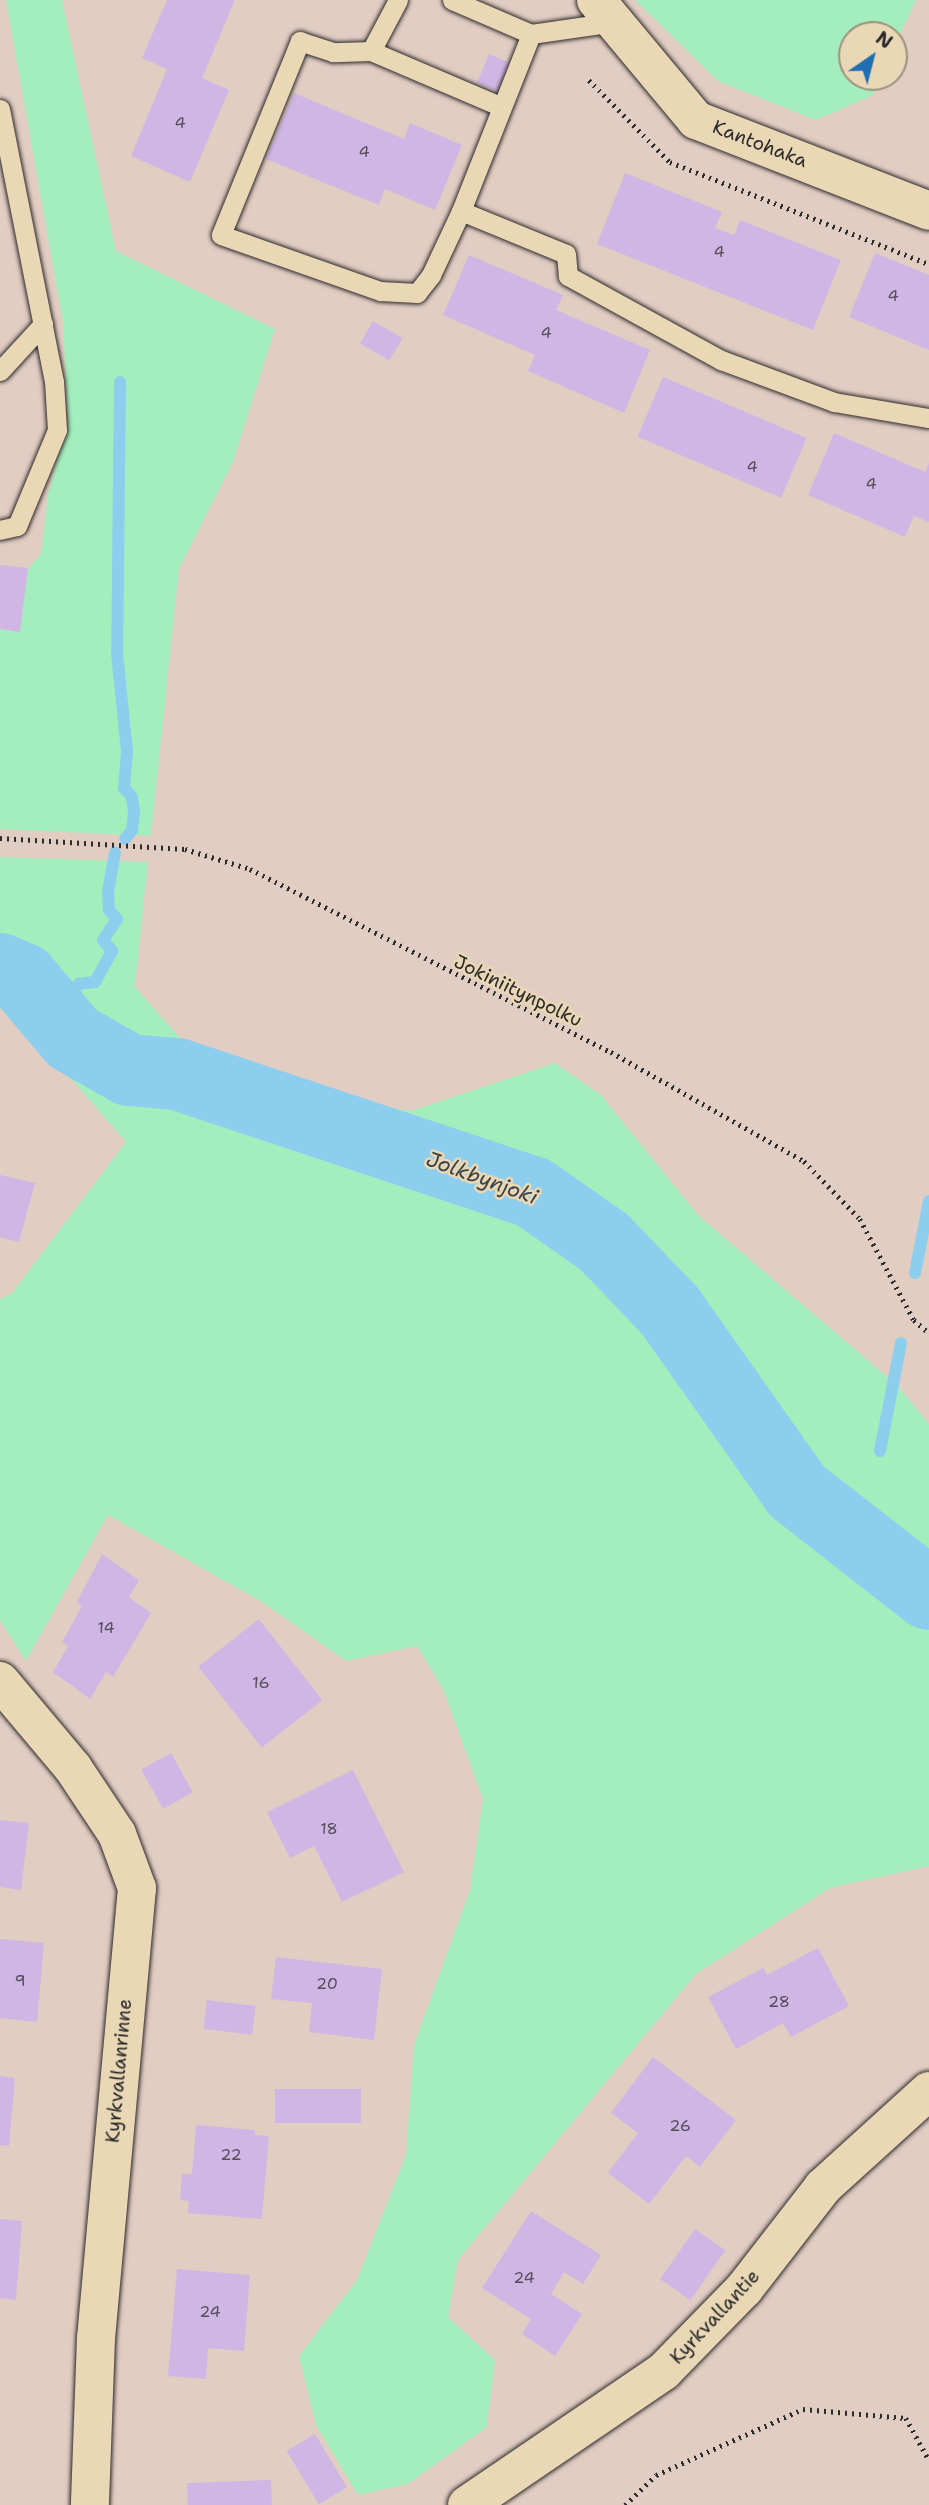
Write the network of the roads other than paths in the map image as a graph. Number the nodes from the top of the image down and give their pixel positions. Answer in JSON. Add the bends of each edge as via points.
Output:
{"nodes":[{"id":1,"x":398,"y":0,"type":"edge"},
{"id":2,"x":452,"y":0,"type":"edge"},
{"id":3,"x":605,"y":11,"type":"edge"},
{"id":4,"x":531,"y":34,"type":"junction"},
{"id":5,"x":371,"y":51,"type":"junction"},
{"id":6,"x":502,"y":107,"type":"junction"},
{"id":7,"x":0,"y":110,"type":"edge"},
{"id":8,"x":7,"y":166,"type":"edge"},
{"id":9,"x":461,"y":211,"type":"junction"},
{"id":10,"x":929,"y":211,"type":"edge"},
{"id":11,"x":43,"y":324,"type":"junction"},
{"id":12,"x":0,"y":371,"type":"edge"},
{"id":13,"x":929,"y":418,"type":"edge"},
{"id":14,"x":0,"y":530,"type":"edge"},
{"id":15,"x":0,"y":1681,"type":"edge"},
{"id":16,"x":929,"y":2091,"type":"edge"},
{"id":17,"x":90,"y":2505,"type":"edge"},
{"id":18,"x":467,"y":2505,"type":"edge"}],
"edges":[{"from":1,"to":5,"type":"lane"},
{"from":2,"to":4,"type":"lane"},
{"from":3,"to":4,"type":"lane"},
{"from":3,"to":10,"type":"street","name":"Kantohaka","via":[[696,120]]},
{"from":4,"to":6,"type":"lane"},
{"from":5,"to":6,"type":"lane"},
{"from":5,"to":9,"type":"lane","via":[[333,52],[300,41],[221,235],[380,291],[417,293],[431,275]]},
{"from":6,"to":9,"type":"lane"},
{"from":7,"to":8,"type":"lane"},
{"from":8,"to":11,"type":"lane"},
{"from":9,"to":13,"type":"lane","via":[[566,254],[568,276],[721,360],[834,402]]},
{"from":11,"to":12,"type":"lane"},
{"from":11,"to":14,"type":"lane","via":[[57,430],[18,526]]},
{"from":15,"to":17,"type":"street","name":"Kyrkvallanrinne","via":[[73,1768],[117,1834],[137,1888],[96,2338]]},
{"from":16,"to":18,"type":"street","name":"Kyrkvallantie","via":[[823,2187],[744,2289],[664,2371]]}]}
